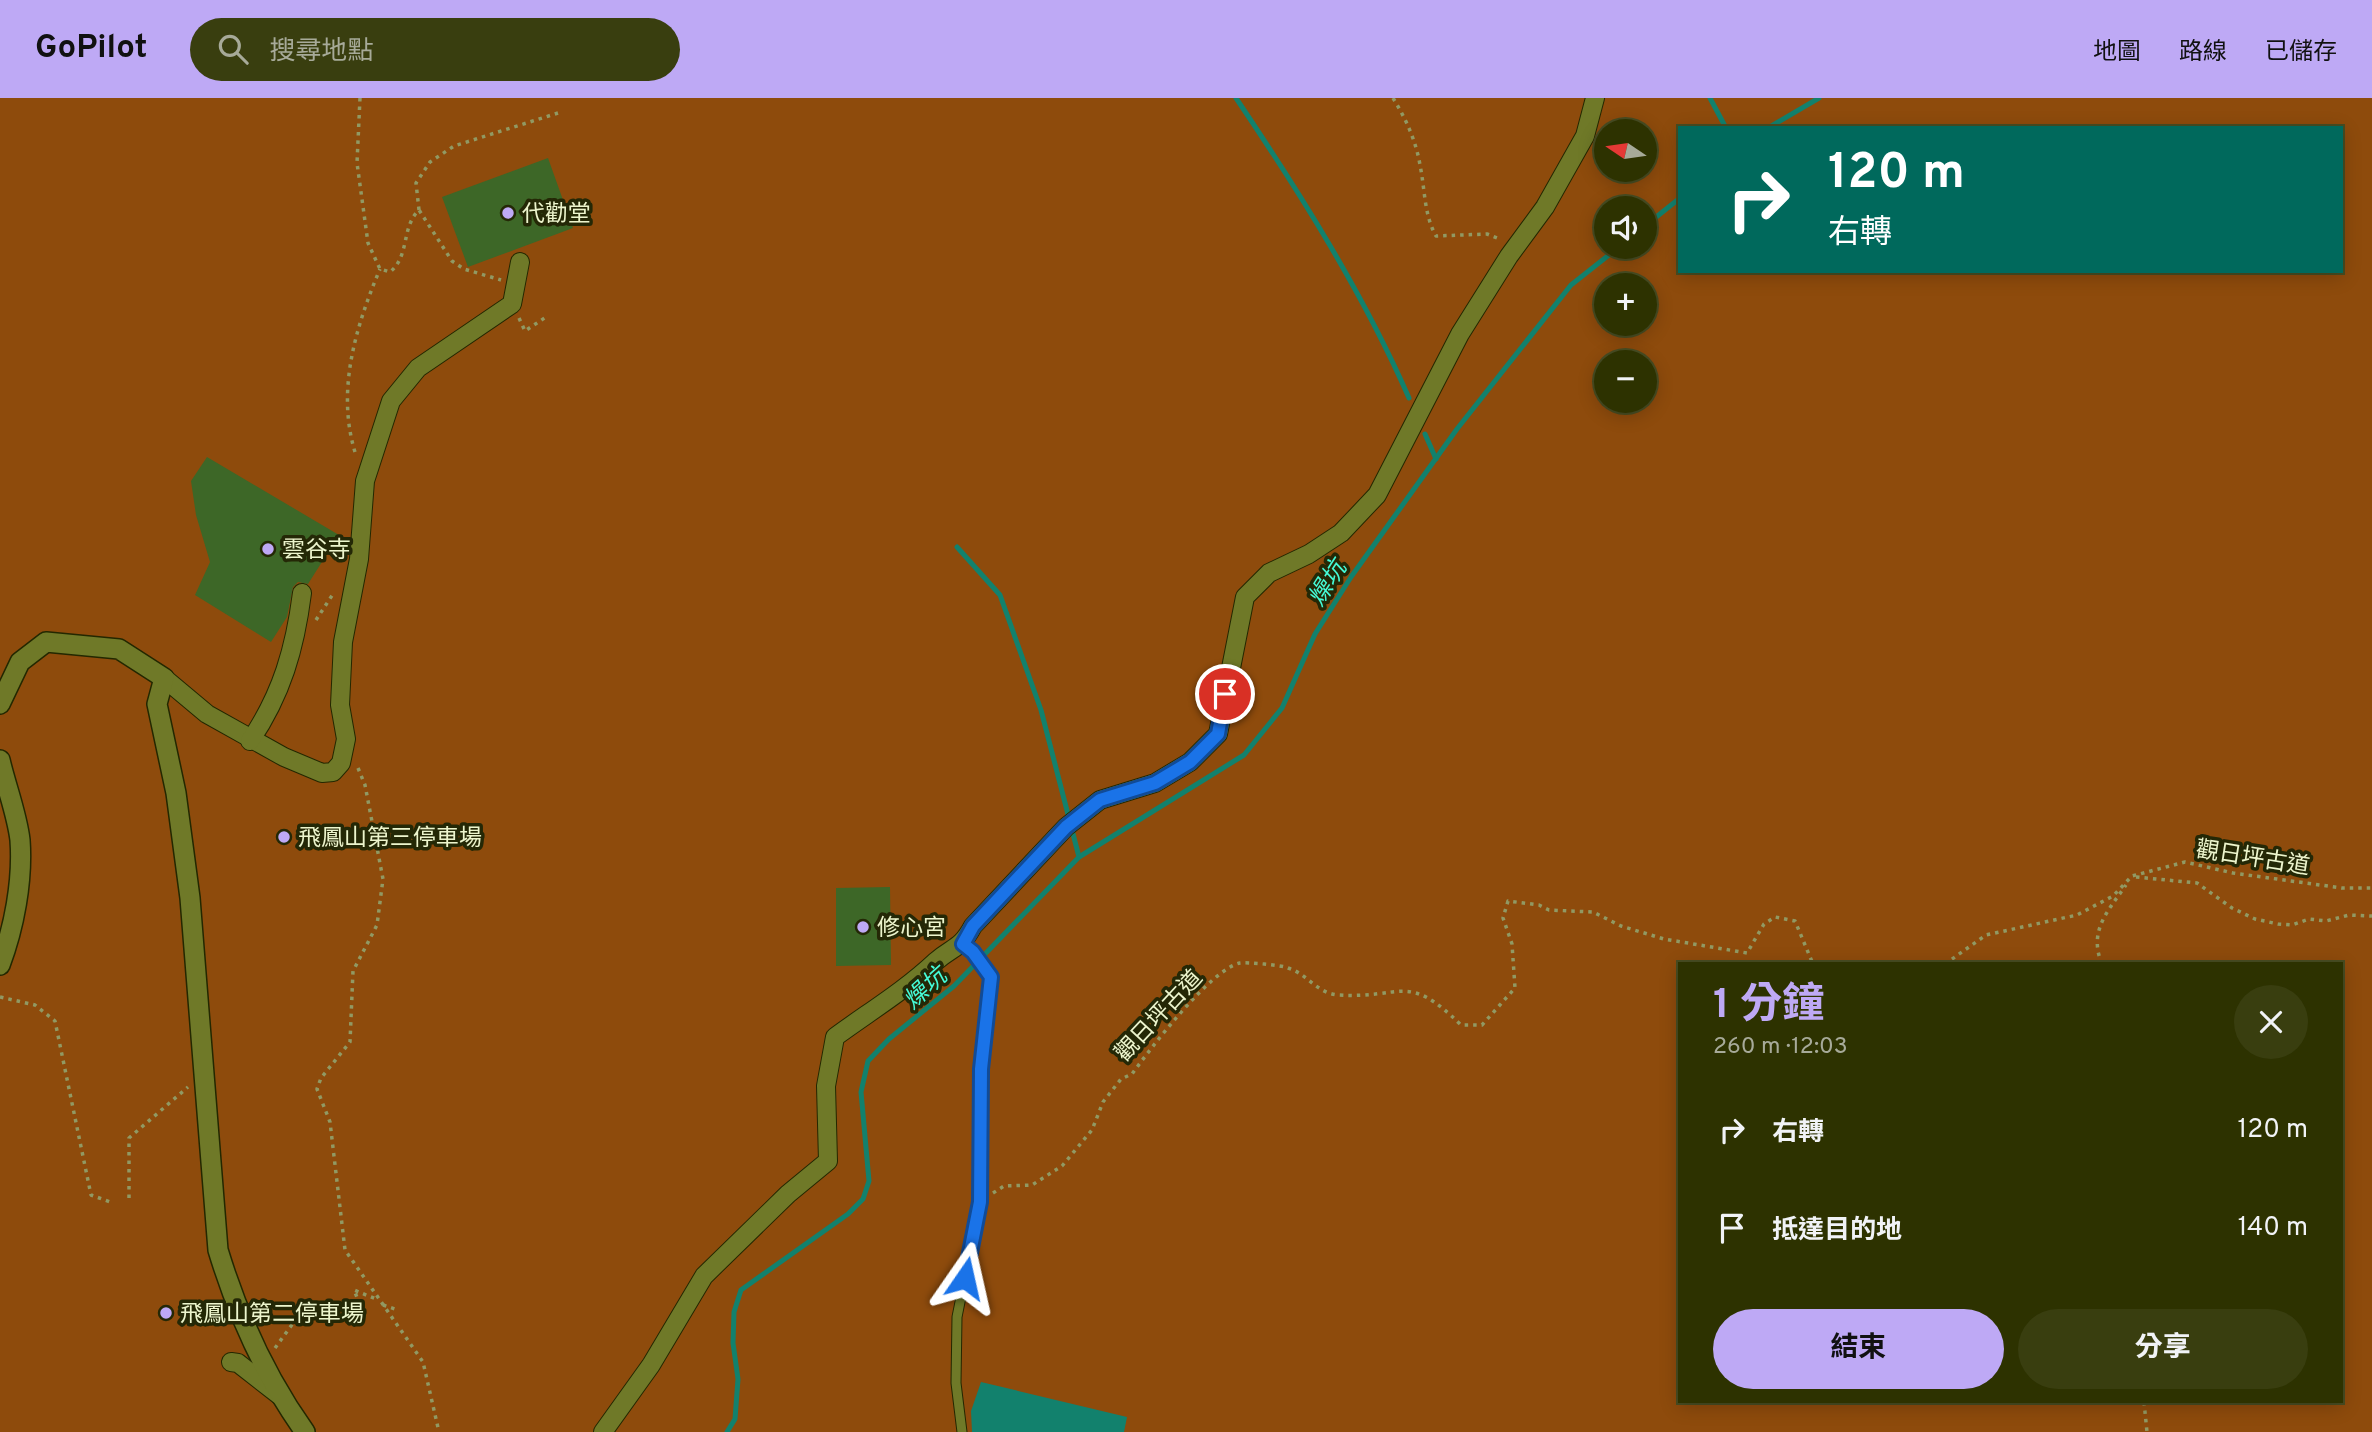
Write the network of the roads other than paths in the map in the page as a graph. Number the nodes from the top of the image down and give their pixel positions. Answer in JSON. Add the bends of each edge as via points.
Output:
{"nodes":[{"id":1,"x":1595,"y":98,"type":"edge"},
{"id":2,"x":520,"y":262,"type":"dead end"},
{"id":3,"x":302,"y":593,"type":"dead end"},
{"id":4,"x":164,"y":678,"type":"junction"},
{"id":5,"x":0,"y":704,"type":"edge"},
{"id":6,"x":250,"y":741,"type":"junction"},
{"id":7,"x":0,"y":760,"type":"edge"},
{"id":8,"x":968,"y":948,"type":"junction"},
{"id":9,"x":0,"y":965,"type":"edge"},
{"id":10,"x":231,"y":1363,"type":"dead end"},
{"id":11,"x":284,"y":1400,"type":"junction"},
{"id":12,"x":305,"y":1432,"type":"edge"},
{"id":13,"x":603,"y":1432,"type":"edge"},
{"id":14,"x":962,"y":1432,"type":"edge"}],
"edges":[{"from":1,"to":8,"type":"street","via":[[1585,136],[1545,207],[1460,334],[1377,495],[1341,533],[1269,573],[1245,597],[1218,734],[1190,762],[1155,783],[1100,800],[1066,827],[973,926]]},
{"from":2,"to":6,"type":"street","via":[[513,300],[418,368],[391,401],[365,481],[365,519],[343,642],[340,705],[346,739],[341,763],[332,772],[321,773]]},
{"from":3,"to":6,"type":"street","via":[[293,653],[281,689]]},
{"from":4,"to":5,"type":"street","via":[[119,649],[46,642],[20,662]]},
{"from":4,"to":6,"type":"street","via":[[207,714]]},
{"from":4,"to":11,"type":"street","via":[[157,704],[176,793],[190,898],[218,1250],[262,1365]]},
{"from":7,"to":9,"type":"street","via":[[20,840],[9,942]]},
{"from":8,"to":13,"type":"street","via":[[937,960],[900,994],[835,1037],[826,1087],[828,1161],[704,1276],[651,1365]]},
{"from":8,"to":14,"type":"lane","via":[[991,977],[981,1069],[980,1202],[957,1317],[956,1383]]},
{"from":10,"to":11,"type":"street","via":[[238,1363]]},
{"from":11,"to":12,"type":"street"}]}
